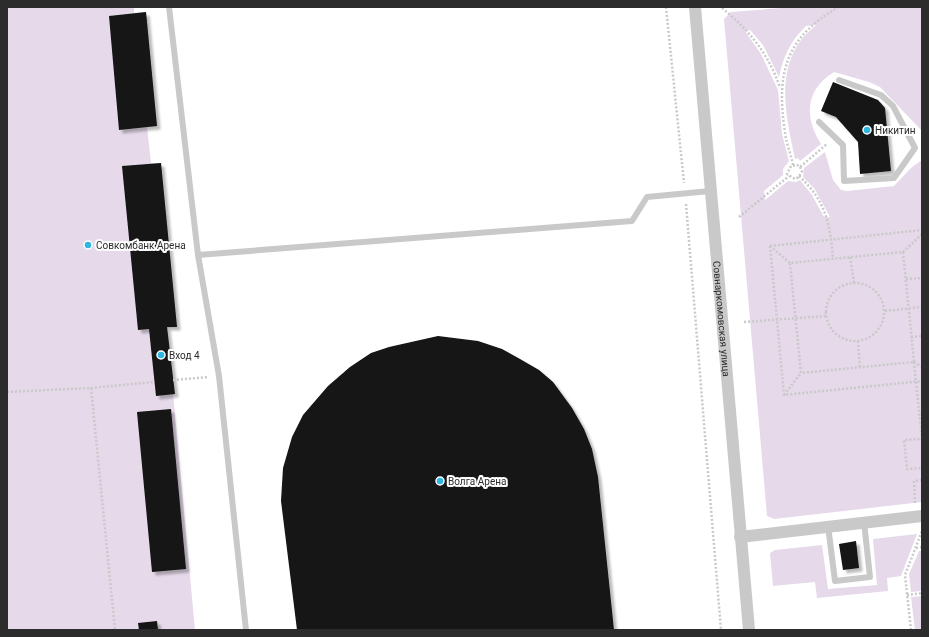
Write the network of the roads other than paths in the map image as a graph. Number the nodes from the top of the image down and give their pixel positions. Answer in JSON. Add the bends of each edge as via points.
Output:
{"nodes":[{"id":1,"x":169,"y":7,"type":"edge"},
{"id":2,"x":694,"y":7,"type":"edge"},
{"id":3,"x":838,"y":80,"type":"dead end"},
{"id":4,"x":819,"y":122,"type":"dead end"},
{"id":5,"x":919,"y":148,"type":"edge"},
{"id":6,"x":710,"y":191,"type":"junction"},
{"id":7,"x":198,"y":255,"type":"junction"},
{"id":8,"x":919,"y":511,"type":"edge"},
{"id":9,"x":864,"y":522,"type":"junction"},
{"id":10,"x":828,"y":526,"type":"junction"},
{"id":11,"x":740,"y":537,"type":"junction"},
{"id":12,"x":246,"y":630,"type":"edge"},
{"id":13,"x":749,"y":630,"type":"edge"}],
"edges":[{"from":1,"to":7,"type":"lane"},
{"from":2,"to":6,"type":"street","name":"Совнаркомовская улица"},
{"from":3,"to":5,"type":"lane","via":[[881,95],[893,106]]},
{"from":4,"to":5,"type":"lane","via":[[842,145],[844,181],[894,178]]},
{"from":6,"to":7,"type":"lane","via":[[647,196],[632,220]]},
{"from":6,"to":11,"type":"street","name":"Совнаркомовская улица"},
{"from":7,"to":12,"type":"lane","via":[[219,376]]},
{"from":8,"to":9,"type":"street"},
{"from":9,"to":10,"type":"street"},
{"from":9,"to":10,"type":"lane","via":[[870,576],[835,581]]},
{"from":10,"to":11,"type":"street"},
{"from":11,"to":13,"type":"street","name":"Совнаркомовская улица"}]}
